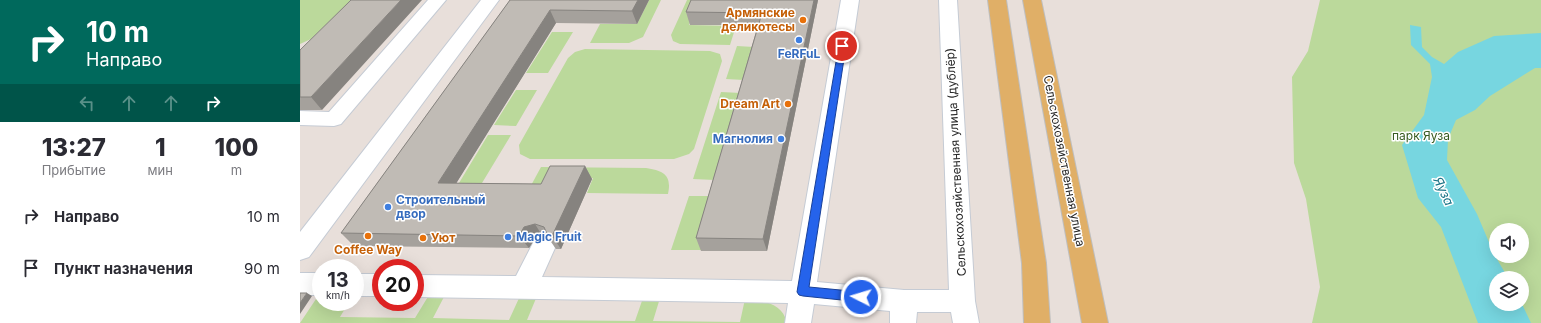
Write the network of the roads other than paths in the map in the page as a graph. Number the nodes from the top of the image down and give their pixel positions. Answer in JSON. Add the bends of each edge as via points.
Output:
{"nodes":[{"id":1,"x":438,"y":0,"type":"edge"},
{"id":2,"x":490,"y":0,"type":"edge"},
{"id":3,"x":850,"y":0,"type":"edge"},
{"id":4,"x":948,"y":0,"type":"edge"},
{"id":5,"x":997,"y":0,"type":"edge"},
{"id":6,"x":1032,"y":0,"type":"edge"},
{"id":7,"x":300,"y":118,"type":"edge"},
{"id":8,"x":542,"y":248,"type":"dead end"},
{"id":9,"x":300,"y":250,"type":"edge"},
{"id":10,"x":300,"y":284,"type":"edge"},
{"id":11,"x":312,"y":284,"type":"edge"},
{"id":12,"x":424,"y":286,"type":"edge"},
{"id":13,"x":524,"y":287,"type":"junction"},
{"id":14,"x":803,"y":292,"type":"junction"},
{"id":15,"x":903,"y":312,"type":"edge"},
{"id":16,"x":964,"y":312,"type":"edge"},
{"id":17,"x":798,"y":323,"type":"edge"},
{"id":18,"x":1037,"y":323,"type":"edge"},
{"id":19,"x":1095,"y":323,"type":"edge"}],
"edges":[{"from":1,"to":7,"type":"street","via":[[334,119]]},
{"from":2,"to":9,"type":"street"},
{"from":3,"to":14,"type":"street"},
{"from":4,"to":16,"type":"street","name":"Сельскохозяйственная улица (дублёр)"},
{"from":5,"to":18,"type":"main road","via":[[1034,263]]},
{"from":6,"to":19,"type":"main road","name":"Сельскохозяйственная улица"},
{"from":8,"to":13,"type":"street"},
{"from":10,"to":11,"type":"street"},
{"from":12,"to":13,"type":"street"},
{"from":13,"to":14,"type":"street"},
{"from":14,"to":15,"type":"street"},
{"from":14,"to":17,"type":"street"},
{"from":15,"to":16,"type":"street"}]}
